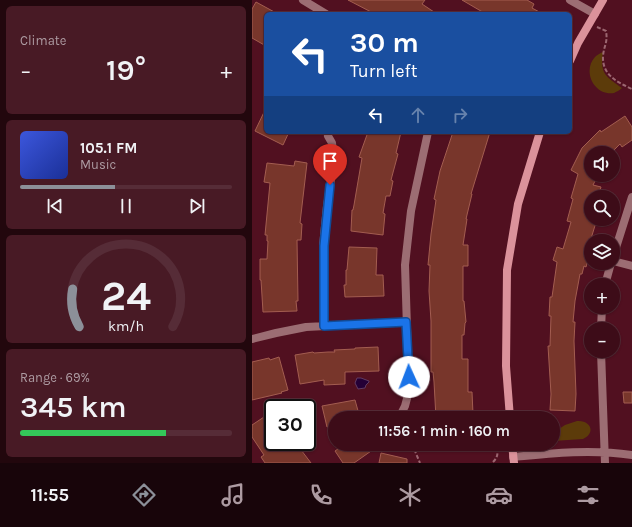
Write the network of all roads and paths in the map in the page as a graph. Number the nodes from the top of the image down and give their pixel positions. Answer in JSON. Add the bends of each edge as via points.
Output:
{"nodes":[{"id":1,"x":303,"y":0,"type":"edge"},
{"id":2,"x":570,"y":0,"type":"edge"},
{"id":3,"x":603,"y":0,"type":"edge"},
{"id":4,"x":323,"y":12,"type":"edge"},
{"id":5,"x":595,"y":14,"type":"junction"},
{"id":6,"x":590,"y":23,"type":"junction"},
{"id":7,"x":572,"y":56,"type":"edge"},
{"id":8,"x":632,"y":88,"type":"edge"},
{"id":9,"x":428,"y":134,"type":"edge"},
{"id":10,"x":539,"y":134,"type":"edge"},
{"id":11,"x":328,"y":136,"type":"dead end"},
{"id":12,"x":632,"y":197,"type":"edge"},
{"id":13,"x":620,"y":235,"type":"edge"},
{"id":14,"x":620,"y":264,"type":"edge"},
{"id":15,"x":632,"y":266,"type":"edge"},
{"id":16,"x":406,"y":322,"type":"junction"},
{"id":17,"x":324,"y":326,"type":"junction"},
{"id":18,"x":252,"y":339,"type":"edge"},
{"id":19,"x":601,"y":358,"type":"edge"},
{"id":20,"x":402,"y":411,"type":"edge"},
{"id":21,"x":509,"y":411,"type":"edge"},
{"id":22,"x":415,"y":451,"type":"edge"},
{"id":23,"x":604,"y":452,"type":"junction"},
{"id":24,"x":632,"y":455,"type":"edge"},
{"id":25,"x":513,"y":460,"type":"edge"},
{"id":26,"x":420,"y":463,"type":"edge"},
{"id":27,"x":605,"y":463,"type":"edge"}],
"edges":[{"from":1,"to":4,"type":"street"},
{"from":2,"to":5,"type":"street"},
{"from":3,"to":5,"type":"street"},
{"from":5,"to":6,"type":"street"},
{"from":6,"to":7,"type":"street"},
{"from":6,"to":8,"type":"path","via":[[606,31],[607,40],[603,57],[608,74],[616,82]]},
{"from":9,"to":16,"type":"street","via":[[411,211],[405,265]]},
{"from":10,"to":21,"type":"street","via":[[518,204],[507,270],[506,366]]},
{"from":11,"to":17,"type":"street","via":[[334,150],[334,158],[324,246]]},
{"from":12,"to":13,"type":"street"},
{"from":14,"to":15,"type":"street"},
{"from":16,"to":17,"type":"street"},
{"from":16,"to":20,"type":"street","via":[[409,391]]},
{"from":17,"to":18,"type":"street"},
{"from":19,"to":23,"type":"street"},
{"from":22,"to":26,"type":"path"},
{"from":23,"to":24,"type":"street"},
{"from":23,"to":25,"type":"street","via":[[579,452]]},
{"from":23,"to":27,"type":"street"}]}
